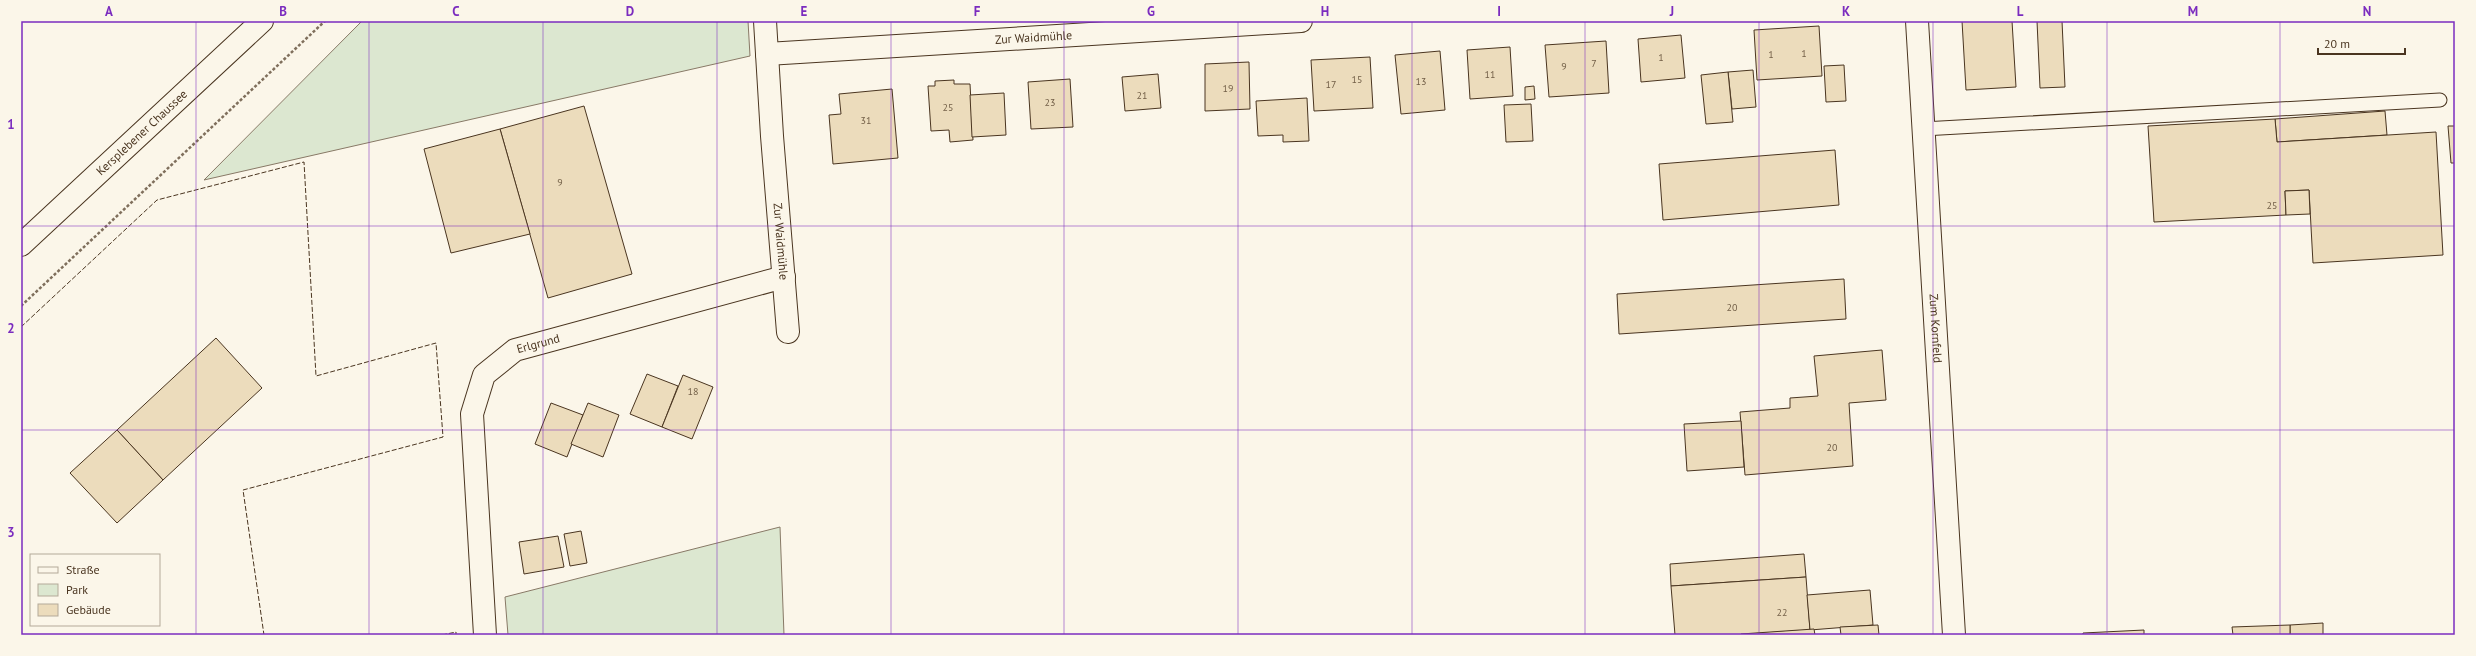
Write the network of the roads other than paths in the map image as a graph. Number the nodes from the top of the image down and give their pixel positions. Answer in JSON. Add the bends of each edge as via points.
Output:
{"nodes":[{"id":1,"x":262,"y":21,"type":"edge"},
{"id":2,"x":765,"y":21,"type":"edge"},
{"id":3,"x":1300,"y":21,"type":"edge"},
{"id":4,"x":1917,"y":21,"type":"edge"},
{"id":5,"x":767,"y":54,"type":"junction"},
{"id":6,"x":2440,"y":100,"type":"dead end"},
{"id":7,"x":1923,"y":129,"type":"junction"},
{"id":8,"x":21,"y":245,"type":"edge"},
{"id":9,"x":784,"y":277,"type":"junction"},
{"id":10,"x":788,"y":332,"type":"dead end"},
{"id":11,"x":485,"y":635,"type":"edge"},
{"id":12,"x":1954,"y":635,"type":"edge"}],
"edges":[{"from":1,"to":8,"type":"street","name":"Kersplebener Chaussee"},
{"from":2,"to":5,"type":"street","name":"Zur Waidmühle"},
{"from":3,"to":5,"type":"street","name":"Zur Waidmühle"},
{"from":4,"to":7,"type":"street","name":"Zum Kornfeld"},
{"from":5,"to":9,"type":"street","name":"Zur Waidmühle"},
{"from":6,"to":7,"type":"lane"},
{"from":7,"to":12,"type":"street","name":"Zum Kornfeld"},
{"from":9,"to":10,"type":"street","name":"Zur Waidmühle"},
{"from":9,"to":11,"type":"street","name":"Erlgrund","via":[[515,350],[484,375],[472,414]]}]}
